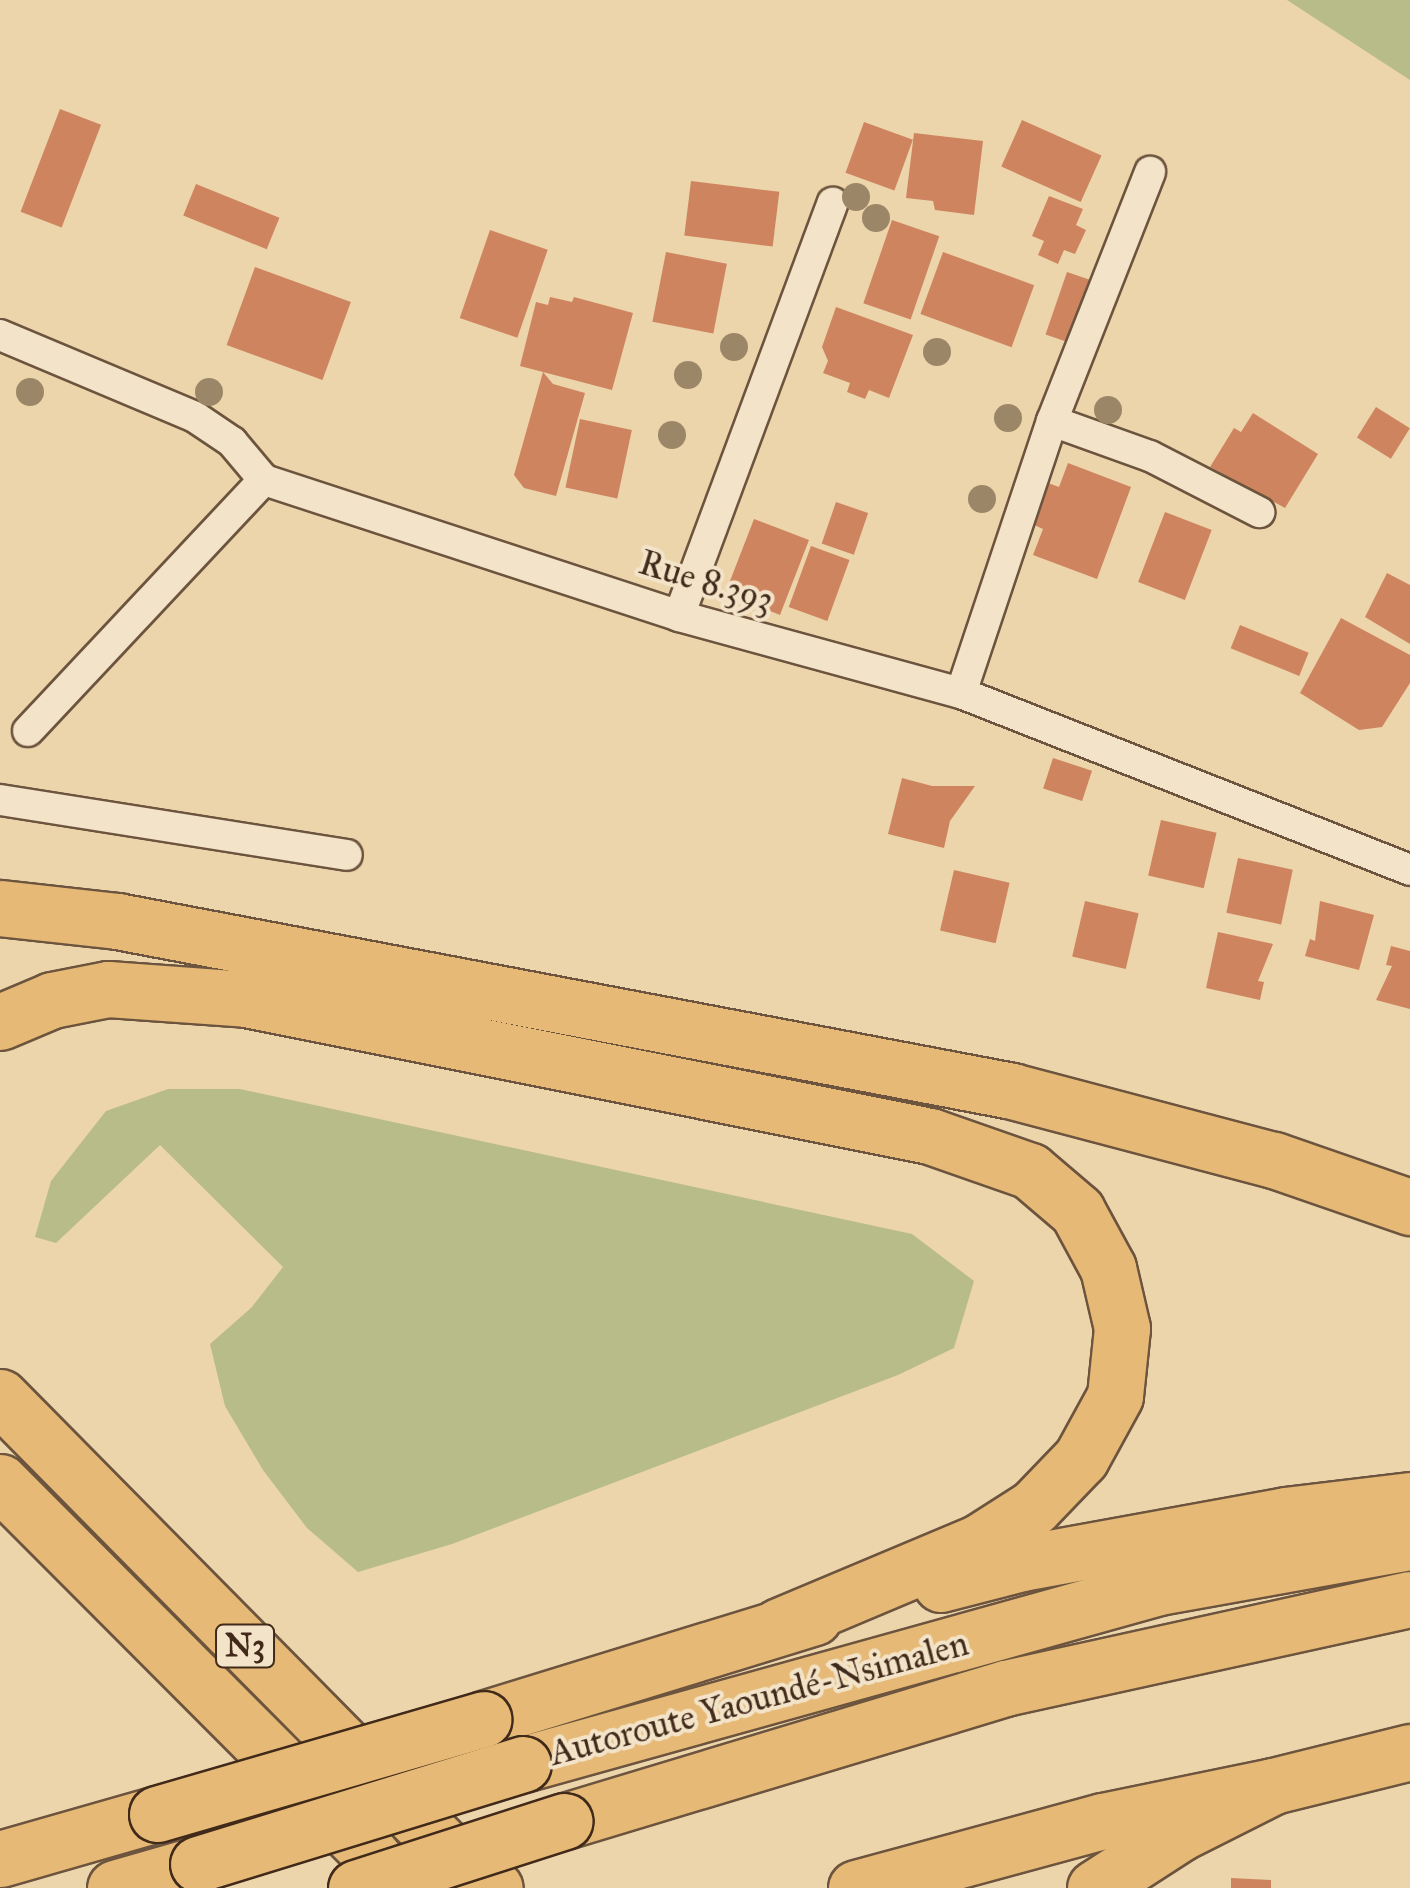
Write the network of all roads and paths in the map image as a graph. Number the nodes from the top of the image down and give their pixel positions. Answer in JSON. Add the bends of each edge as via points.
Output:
{"nodes":[{"id":1,"x":1150,"y":172,"type":"dead end"},
{"id":2,"x":832,"y":203,"type":"dead end"},
{"id":3,"x":0,"y":334,"type":"edge"},
{"id":4,"x":1052,"y":421,"type":"junction"},
{"id":5,"x":264,"y":480,"type":"junction"},
{"id":6,"x":1260,"y":512,"type":"dead end"},
{"id":7,"x":680,"y":616,"type":"junction"},
{"id":8,"x":961,"y":694,"type":"junction"},
{"id":9,"x":28,"y":731,"type":"dead end"},
{"id":10,"x":0,"y":800,"type":"edge"},
{"id":11,"x":347,"y":855,"type":"dead end"},
{"id":12,"x":1410,"y":870,"type":"edge"},
{"id":13,"x":0,"y":908,"type":"edge"},
{"id":14,"x":0,"y":1022,"type":"edge"},
{"id":15,"x":1410,"y":1207,"type":"edge"},
{"id":16,"x":0,"y":1368,"type":"edge"},
{"id":17,"x":0,"y":1397,"type":"edge"},
{"id":18,"x":38,"y":1437,"type":"junction"},
{"id":19,"x":0,"y":1482,"type":"edge"},
{"id":20,"x":1410,"y":1500,"type":"edge"},
{"id":21,"x":1410,"y":1542,"type":"edge"},
{"id":22,"x":1410,"y":1599,"type":"edge"},
{"id":23,"x":779,"y":1626,"type":"junction"},
{"id":24,"x":1410,"y":1752,"type":"edge"},
{"id":25,"x":1273,"y":1786,"type":"junction"},
{"id":26,"x":0,"y":1858,"type":"edge"},
{"id":27,"x":115,"y":1888,"type":"edge"},
{"id":28,"x":356,"y":1888,"type":"edge"},
{"id":29,"x":399,"y":1888,"type":"edge"},
{"id":30,"x":495,"y":1888,"type":"edge"},
{"id":31,"x":856,"y":1888,"type":"edge"},
{"id":32,"x":1094,"y":1888,"type":"edge"}],
"edges":[{"from":1,"to":4,"type":"street"},
{"from":2,"to":7,"type":"street"},
{"from":3,"to":5,"type":"street","via":[[195,417],[232,442]]},
{"from":4,"to":6,"type":"street","via":[[1150,456]]},
{"from":4,"to":8,"type":"street"},
{"from":5,"to":7,"type":"street","name":"Rue 8.393"},
{"from":5,"to":9,"type":"street"},
{"from":7,"to":8,"type":"street","name":"Rue 8.393"},
{"from":8,"to":12,"type":"street","name":"Rue 8.393"},
{"from":10,"to":11,"type":"street"},
{"from":13,"to":15,"type":"highway","via":[[117,921],[1012,1091],[1274,1160]]},
{"from":14,"to":23,"type":"highway","via":[[52,1000],[108,989],[246,999],[930,1136],[1030,1171],[1078,1211],[1108,1268],[1122,1328],[1115,1396],[1081,1458],[1034,1506],[979,1542]]},
{"from":16,"to":18,"type":"highway"},
{"from":17,"to":18,"type":"highway","number":"N3"},
{"from":18,"to":30,"type":"highway","number":"N3","via":[[467,1870]]},
{"from":19,"to":29,"type":"highway","number":"N3"},
{"from":20,"to":23,"type":"highway","via":[[1286,1515],[1022,1563]]},
{"from":21,"to":27,"type":"highway","name":"Autoroute Yaoundé-Nsimalen","bridge":true,"via":[[1159,1587],[523,1764]]},
{"from":22,"to":28,"type":"highway","name":"Autoroute Yaoundé-Nsimalen","bridge":true,"via":[[1006,1688]]},
{"from":23,"to":26,"type":"highway","bridge":true},
{"from":24,"to":25,"type":"highway"},
{"from":25,"to":31,"type":"highway","via":[[1102,1821]]},
{"from":25,"to":32,"type":"highway","via":[[1180,1833]]}]}
